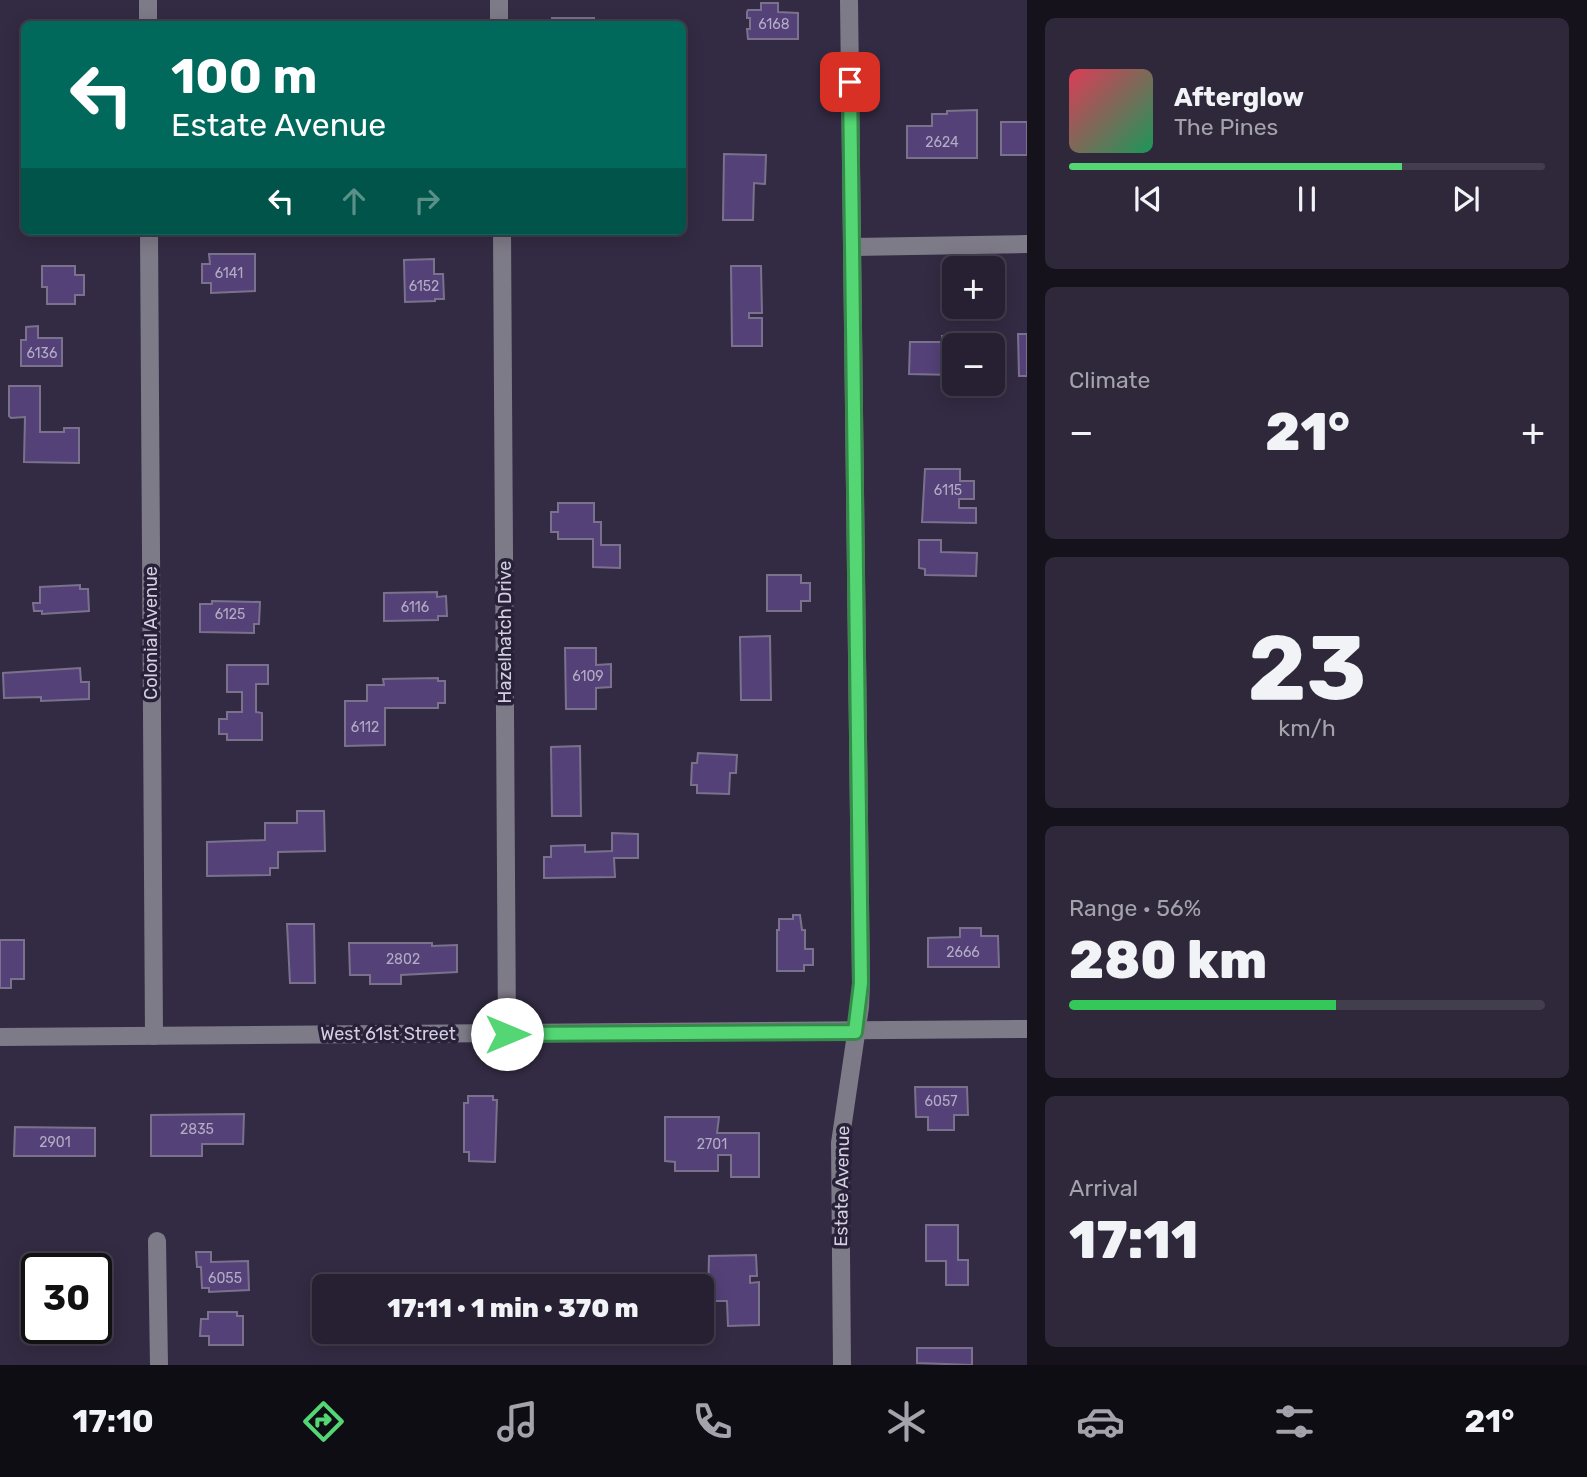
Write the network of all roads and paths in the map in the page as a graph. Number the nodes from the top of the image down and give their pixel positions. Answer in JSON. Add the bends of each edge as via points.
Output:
{"nodes":[{"id":1,"x":148,"y":0,"type":"edge"},
{"id":2,"x":499,"y":0,"type":"edge"},
{"id":3,"x":849,"y":0,"type":"edge"},
{"id":4,"x":148,"y":21,"type":"edge"},
{"id":5,"x":499,"y":21,"type":"edge"},
{"id":6,"x":149,"y":235,"type":"edge"},
{"id":7,"x":502,"y":235,"type":"edge"},
{"id":8,"x":1027,"y":244,"type":"edge"},
{"id":9,"x":854,"y":247,"type":"junction"},
{"id":10,"x":1027,"y":1029,"type":"edge"},
{"id":11,"x":855,"y":1032,"type":"junction"},
{"id":12,"x":507,"y":1034,"type":"junction"},
{"id":13,"x":154,"y":1036,"type":"junction"},
{"id":14,"x":0,"y":1037,"type":"edge"},
{"id":15,"x":158,"y":1241,"type":"dead end"},
{"id":16,"x":159,"y":1365,"type":"edge"},
{"id":17,"x":842,"y":1365,"type":"edge"}],
"edges":[{"from":1,"to":4,"type":"street"},
{"from":2,"to":5,"type":"street"},
{"from":3,"to":9,"type":"street","name":"Estate Avenue"},
{"from":6,"to":13,"type":"street","name":"Colonial Avenue"},
{"from":7,"to":12,"type":"street","name":"Hazelhatch Drive"},
{"from":8,"to":9,"type":"street"},
{"from":9,"to":11,"type":"street","name":"Estate Avenue","via":[[861,983]]},
{"from":10,"to":11,"type":"street","name":"West 61st Street"},
{"from":11,"to":12,"type":"street","name":"West 61st Street"},
{"from":11,"to":17,"type":"street","name":"Estate Avenue","via":[[840,1143]]},
{"from":12,"to":13,"type":"street","name":"West 61st Street"},
{"from":13,"to":14,"type":"street","name":"West 61st Street"},
{"from":15,"to":16,"type":"street"}]}
